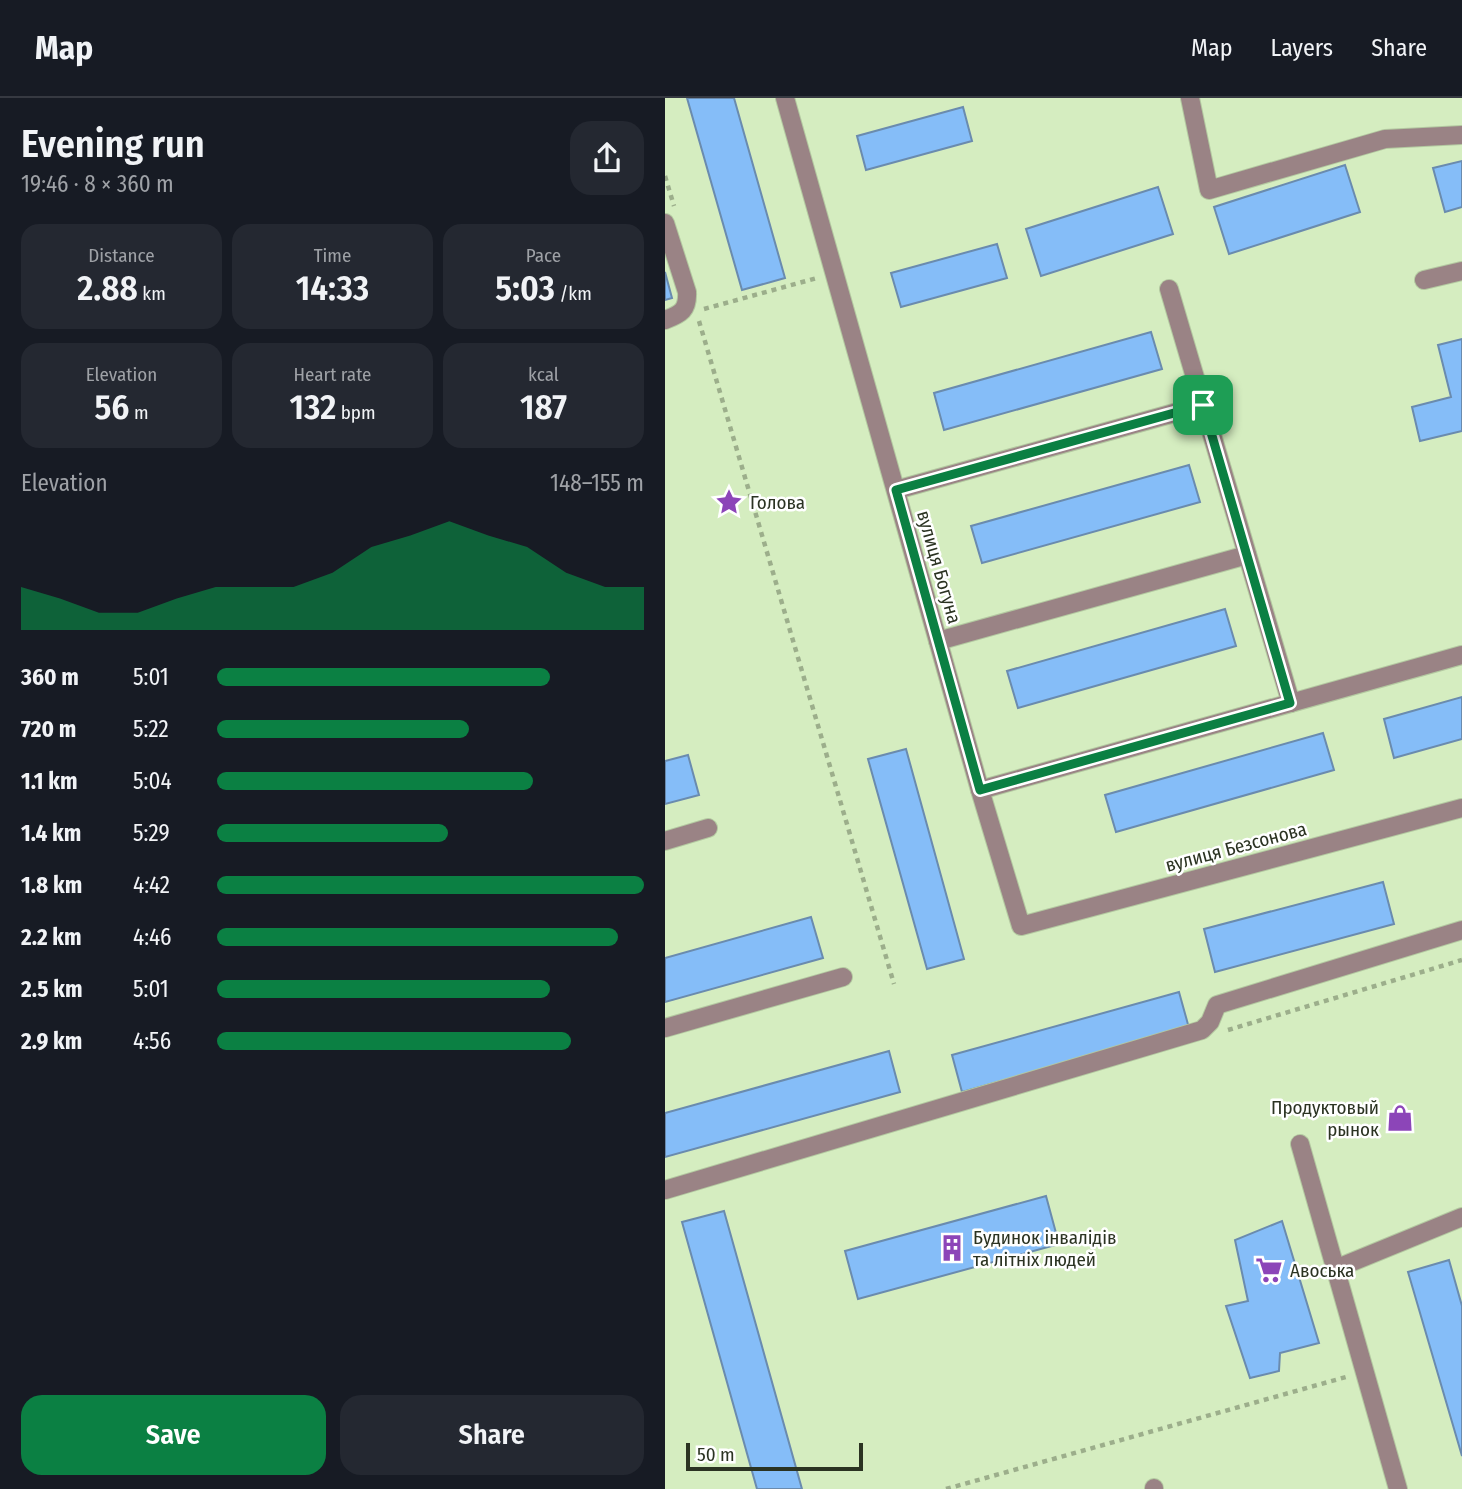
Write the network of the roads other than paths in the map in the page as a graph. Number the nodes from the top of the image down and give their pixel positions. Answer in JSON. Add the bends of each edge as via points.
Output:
{"nodes":[{"id":1,"x":1190,"y":98,"type":"edge"},
{"id":2,"x":787,"y":99,"type":"edge"},
{"id":3,"x":1462,"y":135,"type":"edge"},
{"id":4,"x":665,"y":223,"type":"edge"},
{"id":5,"x":1462,"y":271,"type":"edge"},
{"id":6,"x":1424,"y":279,"type":"dead end"},
{"id":7,"x":1169,"y":289,"type":"dead end"},
{"id":8,"x":665,"y":320,"type":"edge"},
{"id":9,"x":1203,"y":405,"type":"junction"},
{"id":10,"x":896,"y":490,"type":"junction"},
{"id":11,"x":1247,"y":555,"type":"junction"},
{"id":12,"x":938,"y":641,"type":"junction"},
{"id":13,"x":1462,"y":655,"type":"edge"},
{"id":14,"x":1290,"y":703,"type":"junction"},
{"id":15,"x":980,"y":790,"type":"junction"},
{"id":16,"x":1462,"y":808,"type":"edge"},
{"id":17,"x":708,"y":828,"type":"dead end"},
{"id":18,"x":665,"y":841,"type":"edge"},
{"id":19,"x":1021,"y":926,"type":"joint"},
{"id":20,"x":1462,"y":930,"type":"edge"},
{"id":21,"x":843,"y":977,"type":"dead end"},
{"id":22,"x":665,"y":1028,"type":"edge"},
{"id":23,"x":1300,"y":1144,"type":"dead end"},
{"id":24,"x":665,"y":1190,"type":"edge"},
{"id":25,"x":1462,"y":1217,"type":"edge"},
{"id":26,"x":1335,"y":1269,"type":"junction"},
{"id":27,"x":1398,"y":1489,"type":"edge"}],
"edges":[{"from":1,"to":3,"type":"street","via":[[1209,190],[1385,139]]},
{"from":2,"to":10,"type":"street","name":"вулиця Богуна"},
{"from":4,"to":8,"type":"street","via":[[688,302],[684,310]]},
{"from":5,"to":6,"type":"street"},
{"from":7,"to":9,"type":"street"},
{"from":9,"to":10,"type":"street"},
{"from":9,"to":11,"type":"street"},
{"from":10,"to":12,"type":"street","name":"вулиця Богуна"},
{"from":11,"to":12,"type":"street"},
{"from":11,"to":14,"type":"street"},
{"from":12,"to":15,"type":"street","name":"вулиця Богуна"},
{"from":13,"to":14,"type":"street"},
{"from":14,"to":15,"type":"street"},
{"from":15,"to":19,"type":"street","name":"вулиця Богуна"},
{"from":16,"to":19,"type":"street","name":"вулиця Безсонова"},
{"from":17,"to":18,"type":"street"},
{"from":20,"to":24,"type":"street","via":[[1217,1005],[1202,1030]]},
{"from":21,"to":22,"type":"street"},
{"from":23,"to":26,"type":"street"},
{"from":25,"to":26,"type":"street"},
{"from":26,"to":27,"type":"street"}]}
